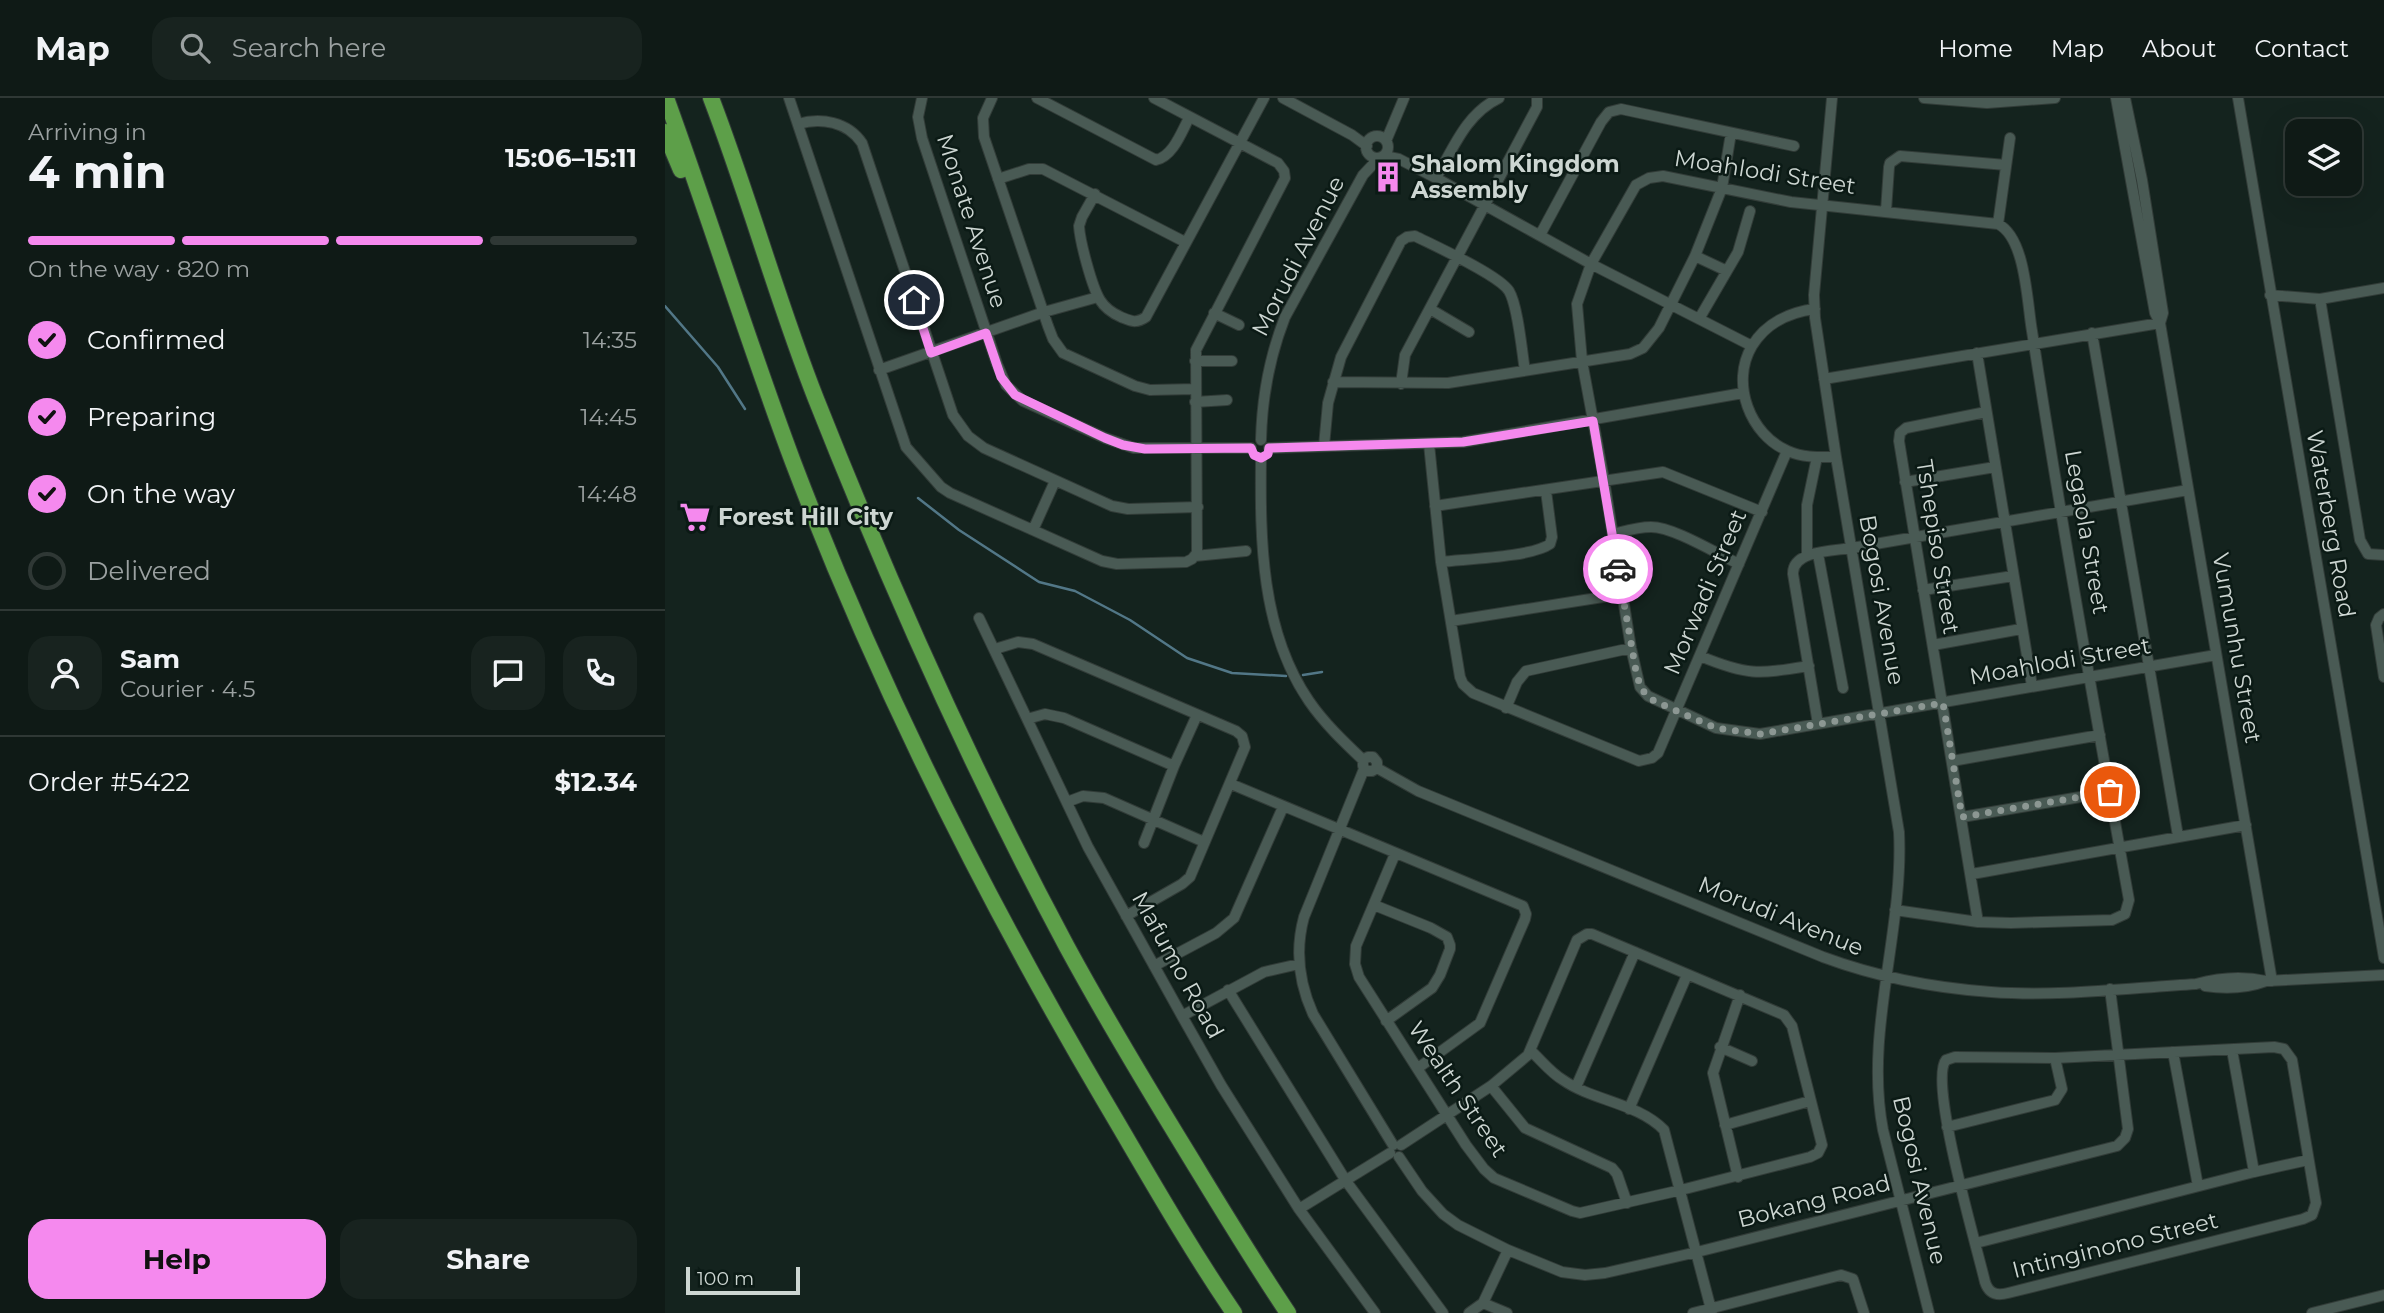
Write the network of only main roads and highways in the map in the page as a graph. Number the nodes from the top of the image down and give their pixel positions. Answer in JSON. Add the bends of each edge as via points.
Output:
{"nodes":[{"id":1,"x":666,"y":98,"type":"edge"},
{"id":2,"x":711,"y":98,"type":"edge"},
{"id":3,"x":718,"y":98,"type":"edge"},
{"id":4,"x":723,"y":130,"type":"junction"},
{"id":5,"x":665,"y":132,"type":"edge"},
{"id":6,"x":726,"y":271,"type":"junction"},
{"id":7,"x":1234,"y":1313,"type":"edge"},
{"id":8,"x":1288,"y":1313,"type":"edge"}],
"edges":[{"from":1,"to":6,"type":"highway"},
{"from":2,"to":4,"type":"highway"},
{"from":3,"to":4,"type":"highway"},
{"from":4,"to":8,"type":"highway","via":[[815,396],[946,705],[1068,950]]},
{"from":5,"to":6,"type":"highway"},
{"from":6,"to":7,"type":"highway","via":[[799,476],[887,684],[957,833],[1076,1053]]}]}
